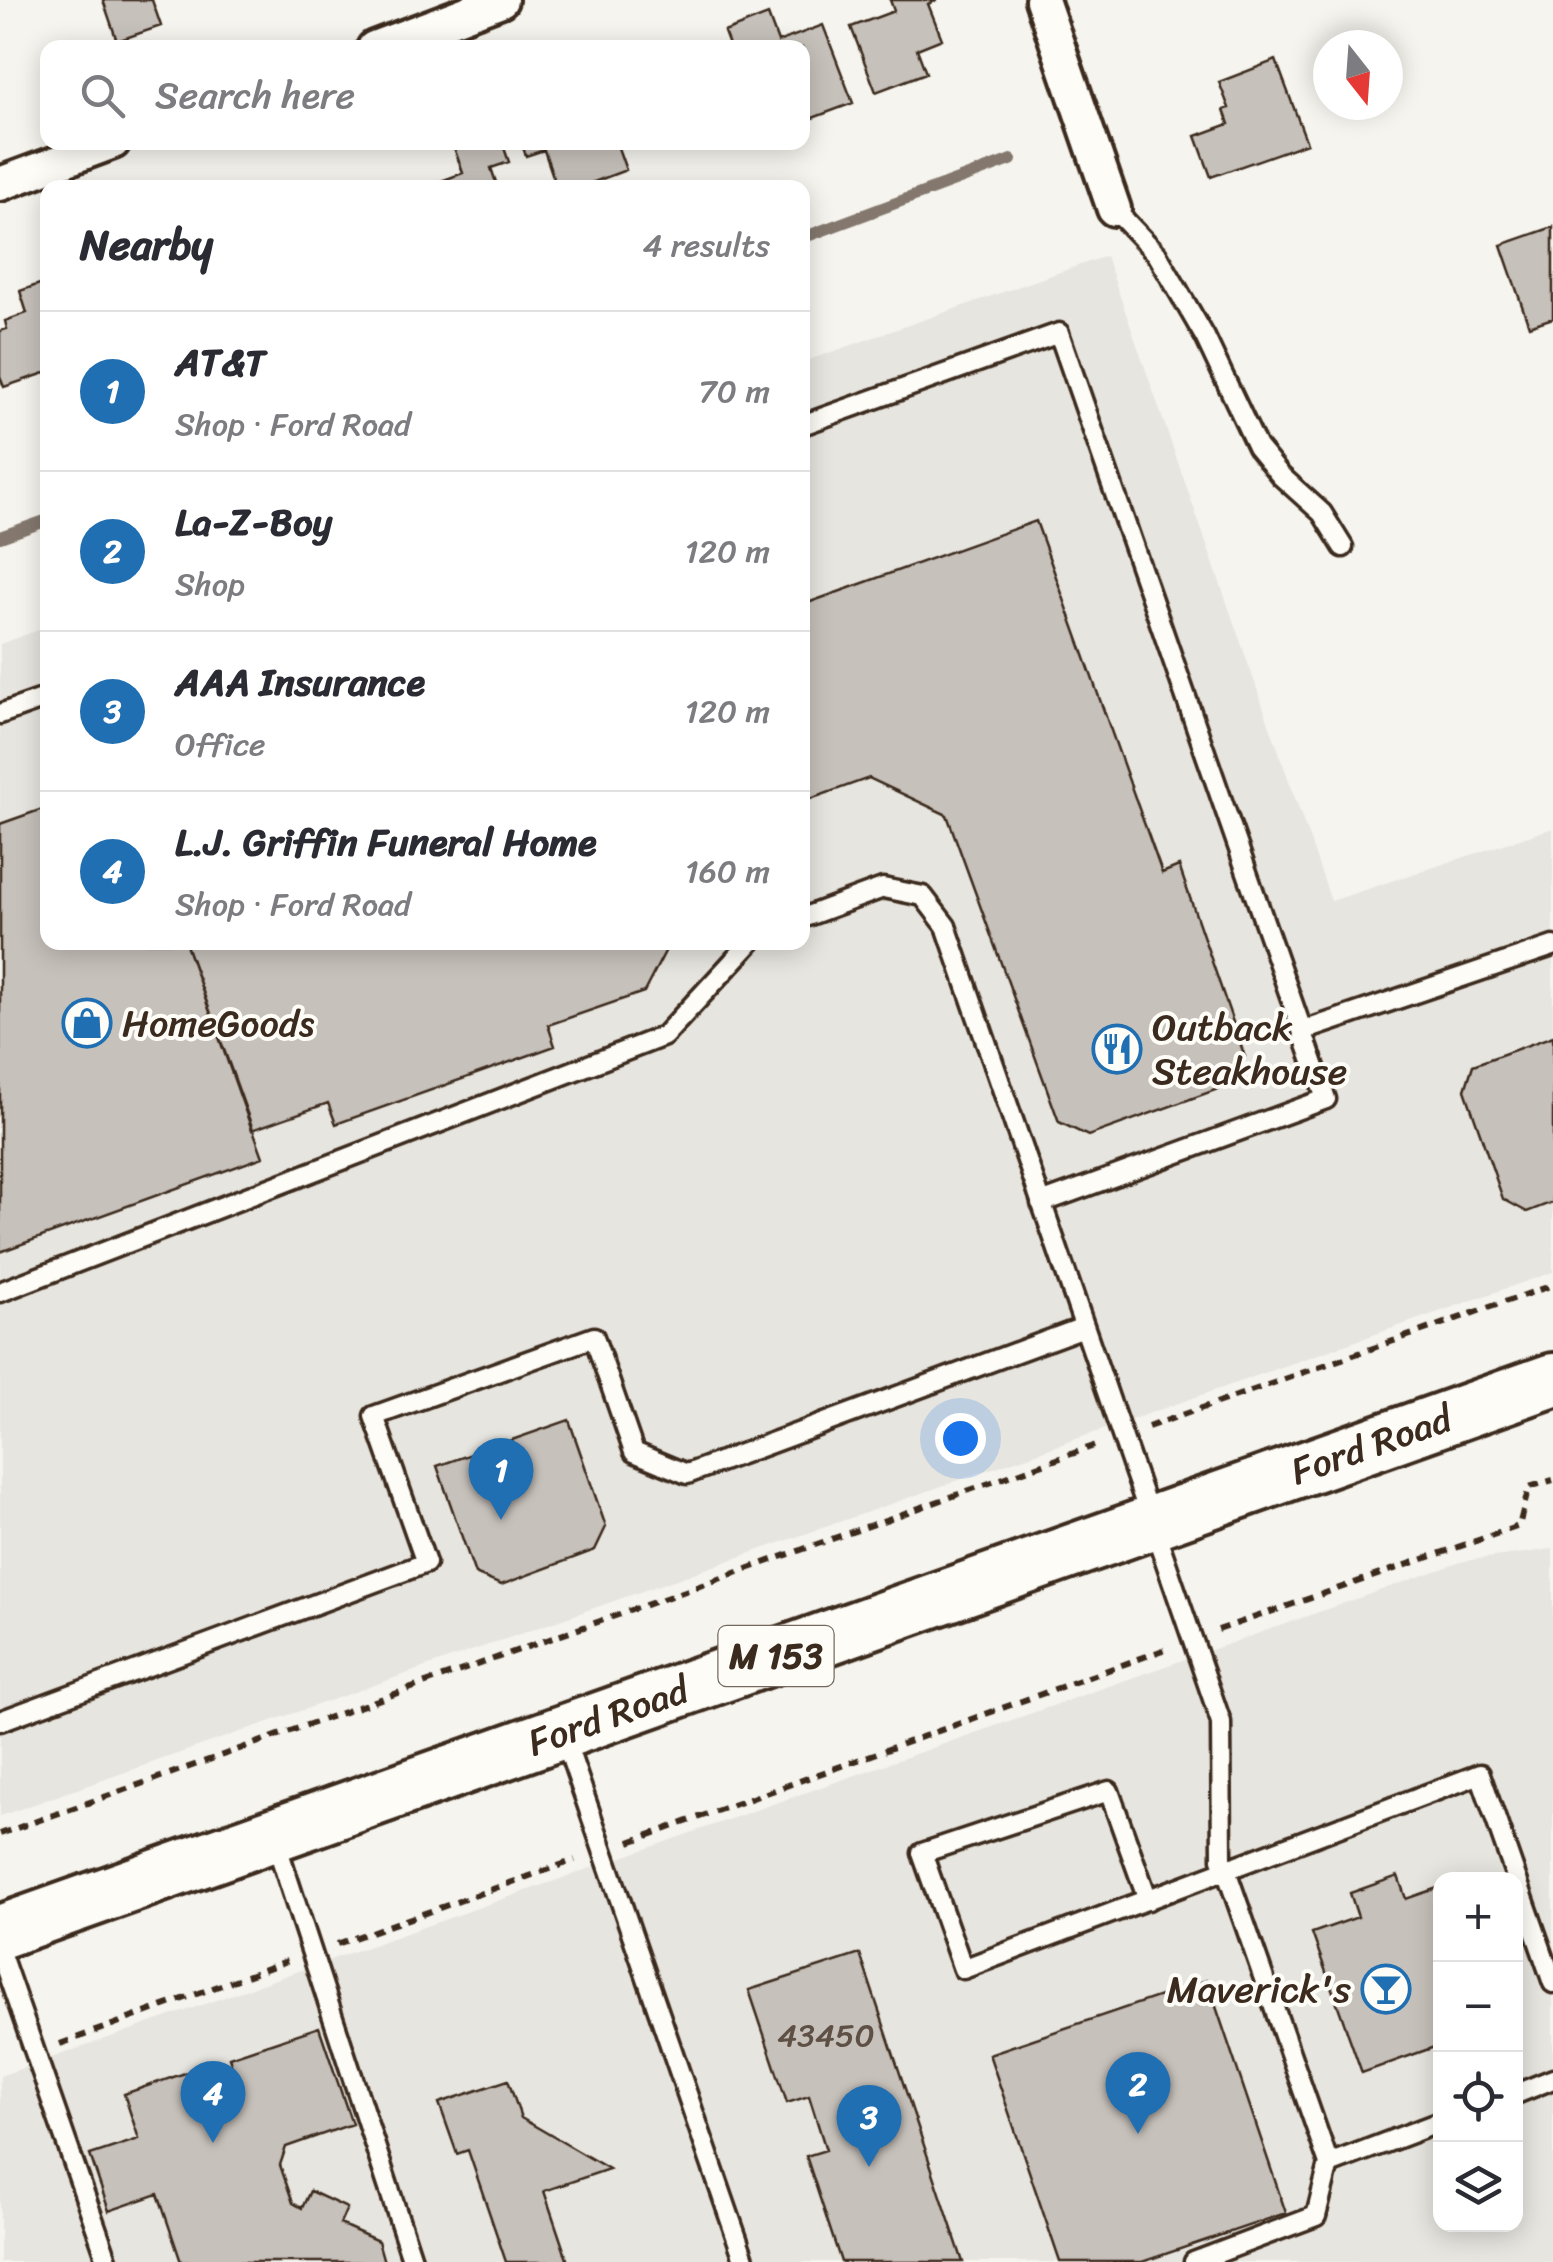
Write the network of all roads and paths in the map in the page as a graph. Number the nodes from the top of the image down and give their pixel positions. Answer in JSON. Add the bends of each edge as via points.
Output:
{"nodes":[{"id":1,"x":502,"y":0,"type":"edge"},
{"id":2,"x":1042,"y":0,"type":"edge"},
{"id":3,"x":441,"y":11,"type":"edge"},
{"id":4,"x":388,"y":40,"type":"edge"},
{"id":5,"x":91,"y":150,"type":"edge"},
{"id":6,"x":0,"y":184,"type":"edge"},
{"id":7,"x":1114,"y":210,"type":"joint"},
{"id":8,"x":810,"y":422,"type":"edge"},
{"id":9,"x":1343,"y":547,"type":"dead end"},
{"id":10,"x":40,"y":700,"type":"edge"},
{"id":11,"x":0,"y":714,"type":"edge"},
{"id":12,"x":810,"y":915,"type":"edge"},
{"id":13,"x":1553,"y":946,"type":"edge"},
{"id":14,"x":743,"y":950,"type":"edge"},
{"id":15,"x":1303,"y":1031,"type":"junction"},
{"id":16,"x":1041,"y":1203,"type":"junction"},
{"id":17,"x":1553,"y":1285,"type":"edge"},
{"id":18,"x":0,"y":1292,"type":"edge"},
{"id":19,"x":1084,"y":1327,"type":"junction"},
{"id":20,"x":1553,"y":1380,"type":"edge"},
{"id":21,"x":1122,"y":1436,"type":"junction"},
{"id":22,"x":1553,"y":1480,"type":"edge"},
{"id":23,"x":1152,"y":1523,"type":"junction"},
{"id":24,"x":1237,"y":1623,"type":"dead end"},
{"id":25,"x":1176,"y":1645,"type":"dead end"},
{"id":26,"x":0,"y":1721,"type":"edge"},
{"id":27,"x":562,"y":1732,"type":"junction"},
{"id":28,"x":0,"y":1834,"type":"edge"},
{"id":29,"x":274,"y":1835,"type":"junction"},
{"id":30,"x":643,"y":1837,"type":"dead end"},
{"id":31,"x":582,"y":1858,"type":"dead end"},
{"id":32,"x":1226,"y":1870,"type":"junction"},
{"id":33,"x":1148,"y":1900,"type":"junction"},
{"id":34,"x":0,"y":1932,"type":"edge"},
{"id":35,"x":351,"y":1940,"type":"dead end"},
{"id":36,"x":0,"y":1952,"type":"edge"},
{"id":37,"x":294,"y":1958,"type":"dead end"},
{"id":38,"x":1553,"y":1983,"type":"edge"},
{"id":39,"x":74,"y":2039,"type":"dead end"},
{"id":40,"x":1553,"y":2079,"type":"edge"},
{"id":41,"x":1523,"y":2091,"type":"edge"},
{"id":42,"x":1433,"y":2125,"type":"edge"},
{"id":43,"x":1330,"y":2164,"type":"junction"},
{"id":44,"x":108,"y":2262,"type":"edge"},
{"id":45,"x":413,"y":2262,"type":"edge"},
{"id":46,"x":744,"y":2262,"type":"edge"},
{"id":47,"x":1194,"y":2262,"type":"edge"}],
"edges":[{"from":1,"to":3,"type":"street"},
{"from":2,"to":7,"type":"street"},
{"from":3,"to":4,"type":"street"},
{"from":5,"to":6,"type":"street"},
{"from":7,"to":9,"type":"lane","via":[[1157,254],[1256,447],[1322,513]]},
{"from":8,"to":15,"type":"lane","via":[[1059,333]]},
{"from":10,"to":11,"type":"lane"},
{"from":12,"to":16,"type":"lane","via":[[883,888],[923,896],[946,926]]},
{"from":13,"to":15,"type":"lane"},
{"from":14,"to":18,"type":"lane","via":[[664,1036]]},
{"from":15,"to":16,"type":"lane","via":[[1326,1100]]},
{"from":16,"to":19,"type":"lane"},
{"from":17,"to":21,"type":"path"},
{"from":19,"to":21,"type":"lane"},
{"from":19,"to":26,"type":"lane","via":[[687,1474],[634,1452],[594,1337],[374,1416],[426,1563]]},
{"from":20,"to":23,"type":"main road","name":"Ford Road","number":"M 153"},
{"from":21,"to":23,"type":"lane"},
{"from":21,"to":28,"type":"path"},
{"from":22,"to":24,"type":"path","via":[[1529,1487],[1519,1526]]},
{"from":23,"to":27,"type":"main road","name":"Ford Road","number":"M 153"},
{"from":23,"to":32,"type":"lane","via":[[1221,1722]]},
{"from":25,"to":30,"type":"path"},
{"from":27,"to":29,"type":"main road","name":"Ford Road","number":"M 153"},
{"from":27,"to":46,"type":"lane"},
{"from":29,"to":34,"type":"main road","name":"Ford Road","number":"M 153"},
{"from":29,"to":45,"type":"lane"},
{"from":31,"to":35,"type":"path"},
{"from":32,"to":33,"type":"lane"},
{"from":32,"to":38,"type":"lane","via":[[1480,1774]]},
{"from":32,"to":43,"type":"lane"},
{"from":33,"to":33,"type":"lane","via":[[964,1969],[922,1853],[1108,1791]]},
{"from":36,"to":44,"type":"lane"},
{"from":37,"to":39,"type":"path"},
{"from":40,"to":41,"type":"lane"},
{"from":42,"to":43,"type":"lane"},
{"from":43,"to":47,"type":"lane","via":[[1316,2216]]}]}
